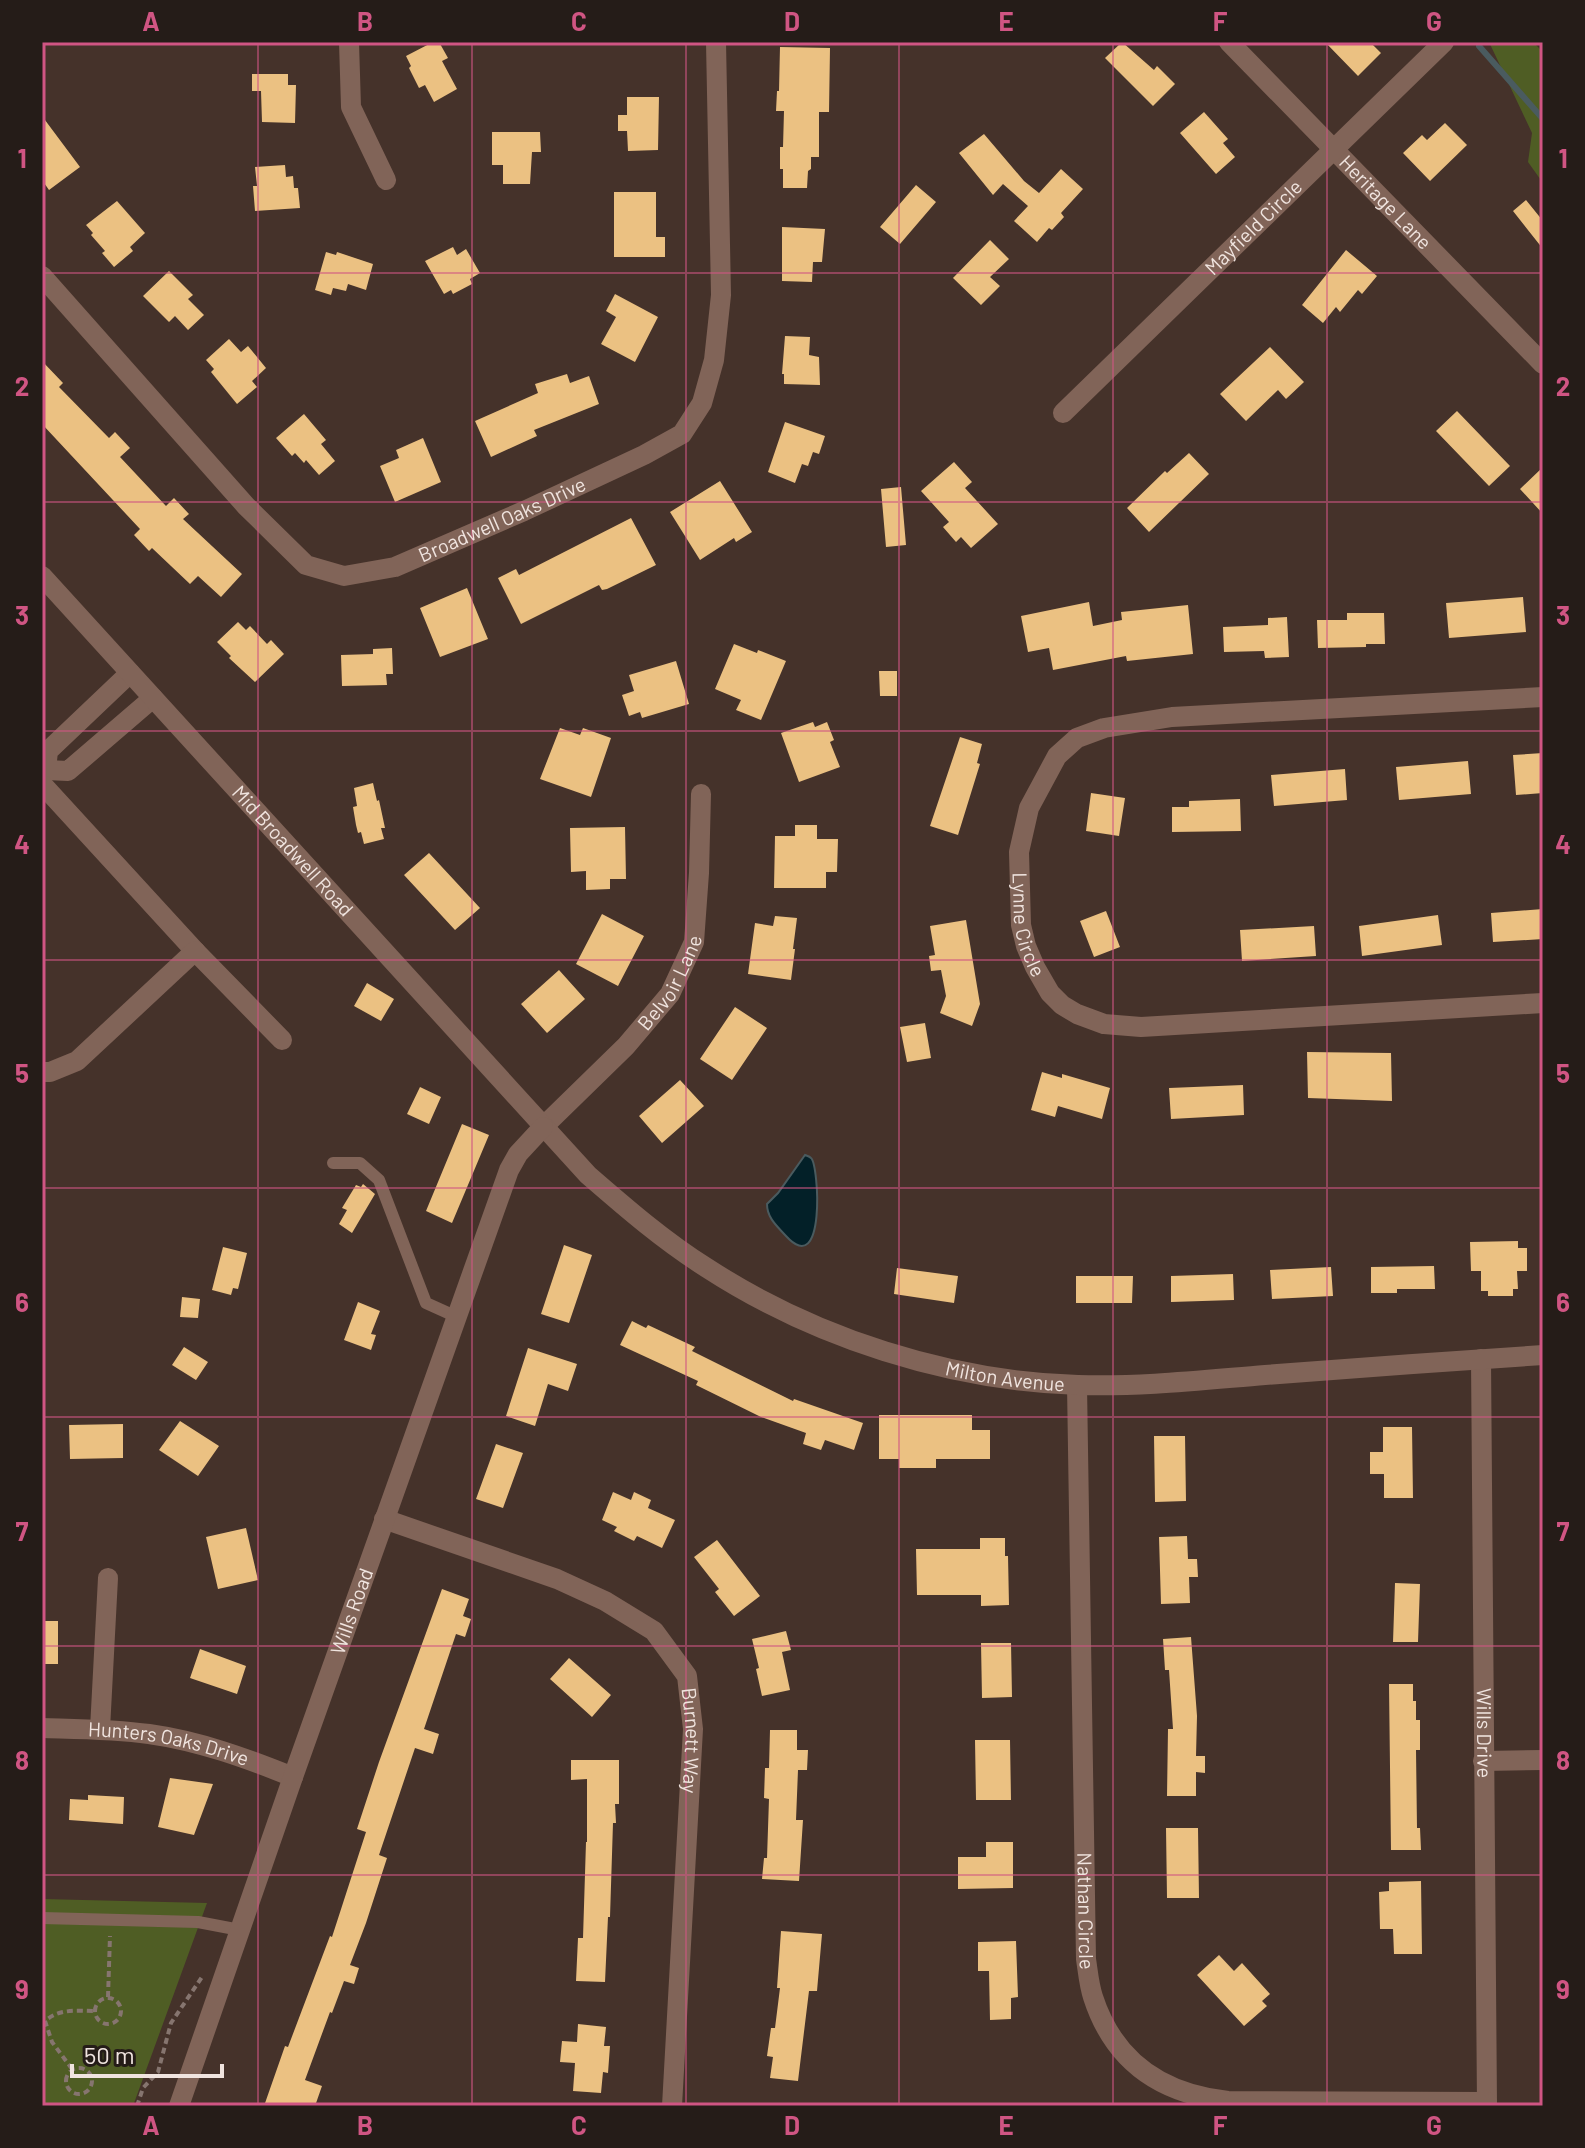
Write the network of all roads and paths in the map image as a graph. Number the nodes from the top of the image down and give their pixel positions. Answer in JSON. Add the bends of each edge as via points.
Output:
{"nodes":[{"id":1,"x":349,"y":42,"type":"edge"},
{"id":2,"x":716,"y":42,"type":"edge"},
{"id":3,"x":1229,"y":42,"type":"edge"},
{"id":4,"x":1444,"y":42,"type":"edge"},
{"id":5,"x":1334,"y":149,"type":"junction"},
{"id":6,"x":386,"y":180,"type":"dead end"},
{"id":7,"x":42,"y":276,"type":"edge"},
{"id":8,"x":1543,"y":364,"type":"edge"},
{"id":9,"x":1063,"y":413,"type":"dead end"},
{"id":10,"x":42,"y":576,"type":"edge"},
{"id":11,"x":130,"y":673,"type":"junction"},
{"id":12,"x":1543,"y":697,"type":"edge"},
{"id":13,"x":153,"y":698,"type":"junction"},
{"id":14,"x":43,"y":776,"type":"edge"},
{"id":15,"x":701,"y":794,"type":"dead end"},
{"id":16,"x":196,"y":952,"type":"junction"},
{"id":17,"x":1543,"y":1003,"type":"edge"},
{"id":18,"x":282,"y":1040,"type":"dead end"},
{"id":19,"x":42,"y":1072,"type":"edge"},
{"id":20,"x":543,"y":1127,"type":"junction"},
{"id":21,"x":333,"y":1163,"type":"dead end"},
{"id":22,"x":457,"y":1317,"type":"junction"},
{"id":23,"x":1543,"y":1355,"type":"edge"},
{"id":24,"x":1481,"y":1359,"type":"junction"},
{"id":25,"x":1077,"y":1385,"type":"junction"},
{"id":26,"x":384,"y":1519,"type":"junction"},
{"id":27,"x":108,"y":1578,"type":"dead end"},
{"id":28,"x":42,"y":1728,"type":"edge"},
{"id":29,"x":100,"y":1729,"type":"junction"},
{"id":30,"x":1543,"y":1760,"type":"edge"},
{"id":31,"x":1483,"y":1761,"type":"junction"},
{"id":32,"x":293,"y":1777,"type":"junction"},
{"id":33,"x":42,"y":1918,"type":"edge"},
{"id":34,"x":240,"y":1930,"type":"junction"},
{"id":35,"x":110,"y":1946,"type":"dead end"},
{"id":36,"x":205,"y":1965,"type":"dead end"},
{"id":37,"x":108,"y":1997,"type":"junction"},
{"id":38,"x":95,"y":2011,"type":"junction"},
{"id":39,"x":44,"y":2021,"type":"edge"},
{"id":40,"x":72,"y":2069,"type":"junction"},
{"id":41,"x":1487,"y":2104,"type":"edge"},
{"id":42,"x":137,"y":2106,"type":"edge"},
{"id":43,"x":179,"y":2106,"type":"edge"},
{"id":44,"x":672,"y":2106,"type":"edge"}],
"edges":[{"from":1,"to":6,"type":"street","via":[[351,107]]},
{"from":2,"to":7,"type":"street","name":"Broadwell Oaks Drive","via":[[721,295],[714,360],[702,403],[682,434],[644,455],[395,567],[344,576],[306,565],[246,506]]},
{"from":3,"to":5,"type":"street","name":"Heritage Lane"},
{"from":4,"to":5,"type":"street","name":"Mayfield Circle"},
{"from":5,"to":8,"type":"street","name":"Heritage Lane"},
{"from":5,"to":9,"type":"street","name":"Mayfield Circle"},
{"from":10,"to":11,"type":"street","name":"Mid Broadwell Road"},
{"from":11,"to":13,"type":"street","name":"Mid Broadwell Road"},
{"from":11,"to":14,"type":"street","via":[[48,751]]},
{"from":12,"to":17,"type":"street","name":"Lynne Circle","via":[[1172,717],[1104,728],[1077,738],[1057,756],[1029,808],[1019,852],[1021,925],[1035,967],[1062,1005],[1104,1024],[1141,1027]]},
{"from":13,"to":14,"type":"street","via":[[68,771]]},
{"from":13,"to":20,"type":"street","name":"Mid Broadwell Road"},
{"from":14,"to":16,"type":"street"},
{"from":15,"to":20,"type":"street","name":"Belvoir Lane","via":[[694,942],[670,994],[626,1046]]},
{"from":16,"to":18,"type":"street"},
{"from":16,"to":19,"type":"street","via":[[77,1061]]},
{"from":20,"to":22,"type":"street","name":"Wills Road","via":[[509,1170]]},
{"from":20,"to":25,"type":"street","name":"Milton Avenue","via":[[645,1224],[708,1269],[775,1307],[846,1338],[922,1362]]},
{"from":21,"to":22,"type":"lane","via":[[360,1163],[379,1180],[426,1303]]},
{"from":22,"to":26,"type":"street","name":"Wills Road"},
{"from":23,"to":24,"type":"street","name":"Milton Avenue"},
{"from":24,"to":25,"type":"street","name":"Milton Avenue"},
{"from":24,"to":31,"type":"street","name":"Wills Drive"},
{"from":25,"to":41,"type":"street","name":"Nathan Circle","via":[[1086,1959],[1091,1994],[1104,2027],[1146,2074],[1203,2099]]},
{"from":26,"to":32,"type":"street","name":"Wills Road"},
{"from":26,"to":44,"type":"street","name":"Burnett Way","via":[[605,1601],[654,1631],[687,1676],[693,1729]]},
{"from":27,"to":29,"type":"street"},
{"from":28,"to":29,"type":"street","name":"Hunters Oaks Drive"},
{"from":29,"to":32,"type":"street","name":"Hunters Oaks Drive","via":[[198,1744]]},
{"from":30,"to":31,"type":"street"},
{"from":31,"to":41,"type":"street","name":"Wills Drive"},
{"from":32,"to":34,"type":"street","name":"Wills Road"},
{"from":33,"to":34,"type":"lane","via":[[198,1922]]},
{"from":34,"to":43,"type":"street","name":"Wills Road"},
{"from":35,"to":37,"type":"path"},
{"from":36,"to":42,"type":"path","via":[[171,2023],[158,2072],[143,2088]]},
{"from":37,"to":38,"type":"path"},
{"from":37,"to":38,"type":"path","via":[[121,2007],[118,2019],[102,2022]]},
{"from":38,"to":39,"type":"path","via":[[68,2010]]},
{"from":39,"to":40,"type":"path"},
{"from":40,"to":40,"type":"path","via":[[67,2087],[74,2093],[89,2089],[91,2076],[81,2068]]}]}
